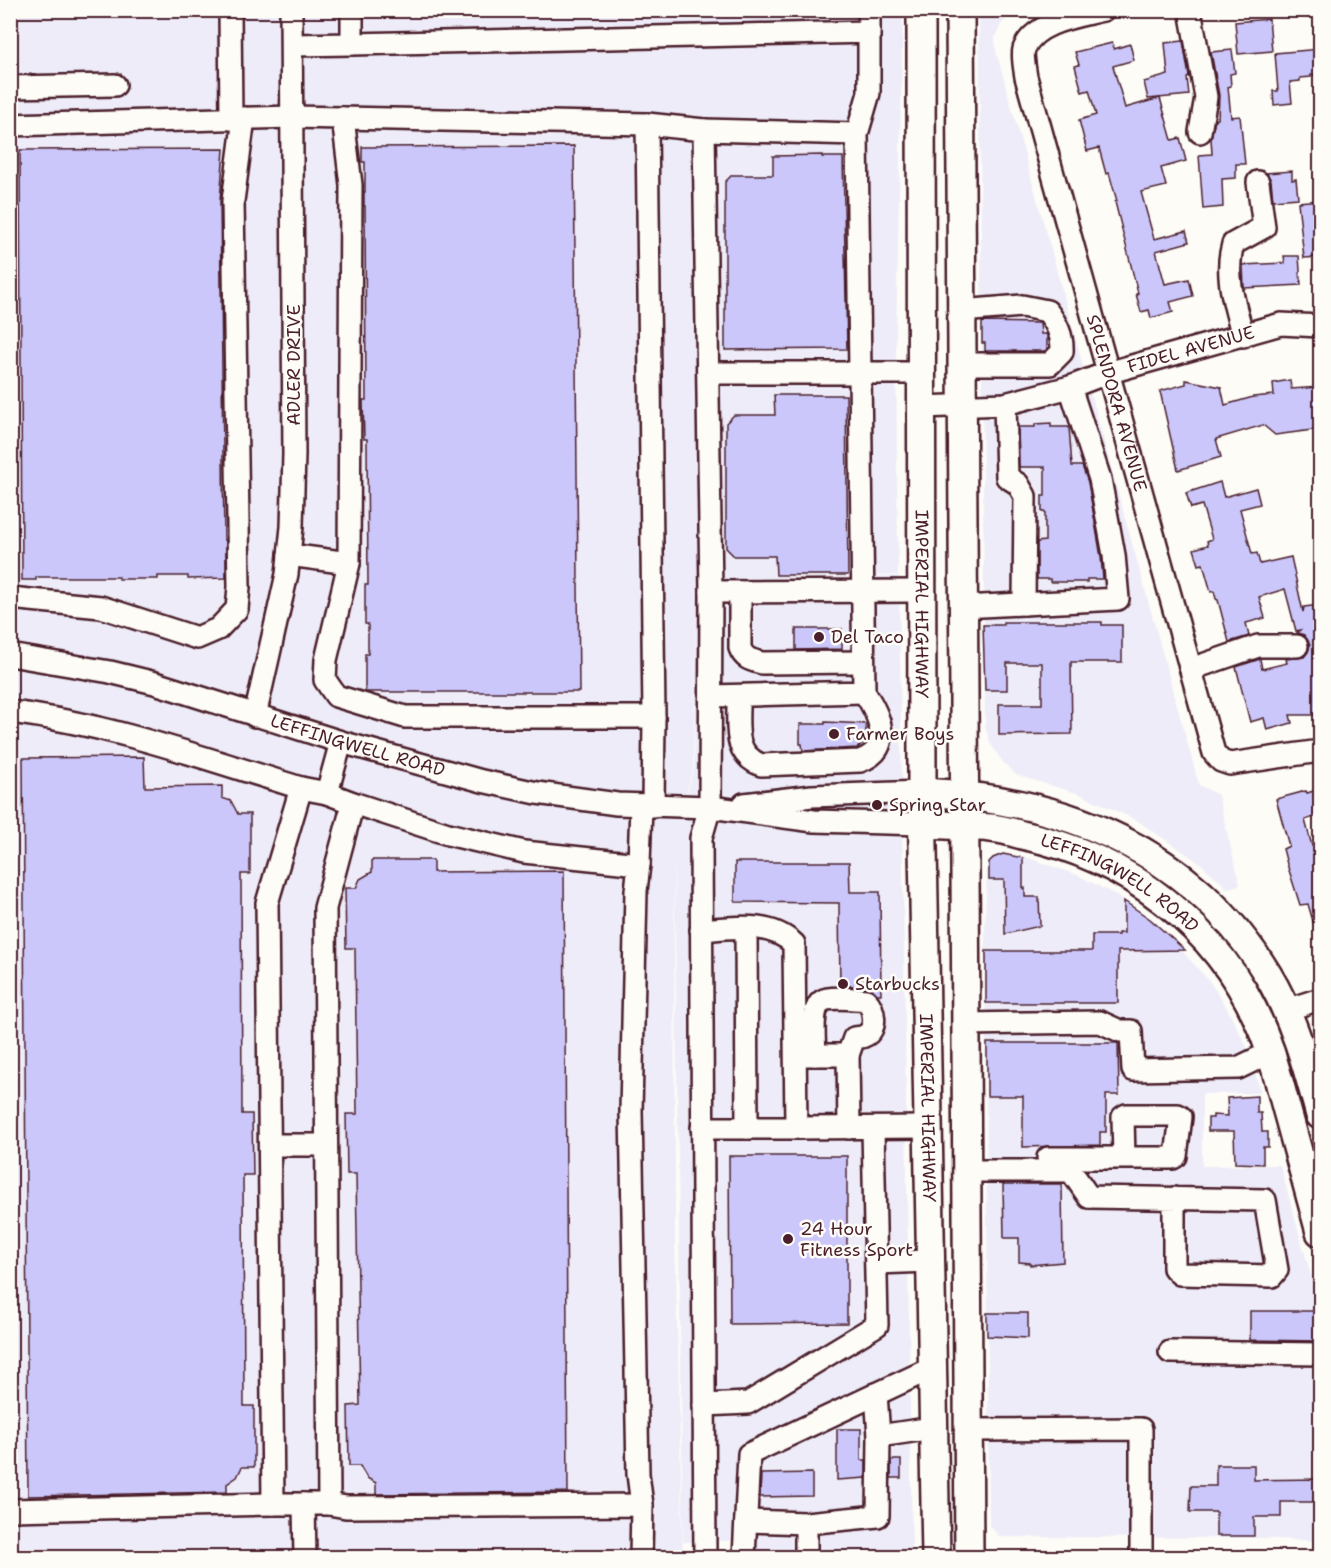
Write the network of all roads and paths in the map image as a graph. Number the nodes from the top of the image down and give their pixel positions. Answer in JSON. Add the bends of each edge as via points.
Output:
{"nodes":[{"id":1,"x":230,"y":10,"type":"edge"},
{"id":2,"x":291,"y":10,"type":"edge"},
{"id":3,"x":352,"y":10,"type":"edge"},
{"id":4,"x":869,"y":10,"type":"edge"},
{"id":5,"x":921,"y":10,"type":"edge"},
{"id":6,"x":960,"y":10,"type":"edge"},
{"id":7,"x":1103,"y":10,"type":"edge"},
{"id":8,"x":1190,"y":10,"type":"edge"},
{"id":9,"x":869,"y":32,"type":"junction"},
{"id":10,"x":352,"y":44,"type":"junction"},
{"id":11,"x":292,"y":45,"type":"junction"},
{"id":12,"x":115,"y":85,"type":"dead end"},
{"id":13,"x":10,"y":87,"type":"edge"},
{"id":14,"x":292,"y":117,"type":"junction"},
{"id":15,"x":238,"y":118,"type":"junction"},
{"id":16,"x":343,"y":118,"type":"junction"},
{"id":17,"x":647,"y":124,"type":"junction"},
{"id":18,"x":10,"y":125,"type":"edge"},
{"id":19,"x":704,"y":130,"type":"junction"},
{"id":20,"x":1200,"y":132,"type":"dead end"},
{"id":21,"x":857,"y":134,"type":"junction"},
{"id":22,"x":1258,"y":182,"type":"dead end"},
{"id":23,"x":961,"y":311,"type":"junction"},
{"id":24,"x":1320,"y":326,"type":"edge"},
{"id":25,"x":1243,"y":336,"type":"junction"},
{"id":26,"x":961,"y":364,"type":"junction"},
{"id":27,"x":708,"y":373,"type":"junction"},
{"id":28,"x":921,"y":373,"type":"junction"},
{"id":29,"x":859,"y":374,"type":"junction"},
{"id":30,"x":1107,"y":374,"type":"junction"},
{"id":31,"x":1070,"y":387,"type":"junction"},
{"id":32,"x":1005,"y":404,"type":"junction"},
{"id":33,"x":962,"y":406,"type":"junction"},
{"id":34,"x":921,"y":407,"type":"junction"},
{"id":35,"x":289,"y":555,"type":"junction"},
{"id":36,"x":348,"y":563,"type":"junction"},
{"id":37,"x":861,"y":591,"type":"junction"},
{"id":38,"x":921,"y":591,"type":"junction"},
{"id":39,"x":711,"y":592,"type":"junction"},
{"id":40,"x":740,"y":592,"type":"junction"},
{"id":41,"x":10,"y":598,"type":"edge"},
{"id":42,"x":1024,"y":604,"type":"junction"},
{"id":43,"x":963,"y":607,"type":"junction"},
{"id":44,"x":1297,"y":646,"type":"dead end"},
{"id":45,"x":10,"y":655,"type":"edge"},
{"id":46,"x":863,"y":662,"type":"junction"},
{"id":47,"x":1191,"y":669,"type":"junction"},
{"id":48,"x":864,"y":692,"type":"junction"},
{"id":49,"x":711,"y":696,"type":"junction"},
{"id":50,"x":738,"y":696,"type":"junction"},
{"id":51,"x":10,"y":712,"type":"edge"},
{"id":52,"x":255,"y":716,"type":"junction"},
{"id":53,"x":654,"y":717,"type":"junction"},
{"id":54,"x":341,"y":742,"type":"junction"},
{"id":55,"x":1320,"y":751,"type":"edge"},
{"id":56,"x":301,"y":788,"type":"junction"},
{"id":57,"x":922,"y":792,"type":"junction"},
{"id":58,"x":327,"y":793,"type":"junction"},
{"id":59,"x":964,"y":794,"type":"junction"},
{"id":60,"x":353,"y":803,"type":"junction"},
{"id":61,"x":647,"y":806,"type":"junction"},
{"id":62,"x":710,"y":807,"type":"junction"},
{"id":63,"x":922,"y":824,"type":"junction"},
{"id":64,"x":964,"y":826,"type":"junction"},
{"id":65,"x":639,"y":864,"type":"junction"},
{"id":66,"x":746,"y":928,"type":"junction"},
{"id":67,"x":701,"y":930,"type":"junction"},
{"id":68,"x":1320,"y":999,"type":"edge"},
{"id":69,"x":1286,"y":1011,"type":"junction"},
{"id":70,"x":966,"y":1024,"type":"junction"},
{"id":71,"x":1271,"y":1052,"type":"junction"},
{"id":72,"x":805,"y":1055,"type":"junction"},
{"id":73,"x":848,"y":1055,"type":"junction"},
{"id":74,"x":1320,"y":1115,"type":"edge"},
{"id":75,"x":928,"y":1127,"type":"junction"},
{"id":76,"x":702,"y":1128,"type":"junction"},
{"id":77,"x":747,"y":1128,"type":"junction"},
{"id":78,"x":796,"y":1128,"type":"junction"},
{"id":79,"x":849,"y":1128,"type":"junction"},
{"id":80,"x":873,"y":1128,"type":"junction"},
{"id":81,"x":270,"y":1145,"type":"junction"},
{"id":82,"x":326,"y":1145,"type":"junction"},
{"id":83,"x":1124,"y":1158,"type":"dead end"},
{"id":84,"x":967,"y":1165,"type":"junction"},
{"id":85,"x":1174,"y":1198,"type":"junction"},
{"id":86,"x":1319,"y":1220,"type":"edge"},
{"id":87,"x":930,"y":1261,"type":"junction"},
{"id":88,"x":876,"y":1263,"type":"junction"},
{"id":89,"x":1170,"y":1352,"type":"dead end"},
{"id":90,"x":1320,"y":1354,"type":"edge"},
{"id":91,"x":932,"y":1368,"type":"junction"},
{"id":92,"x":876,"y":1394,"type":"junction"},
{"id":93,"x":704,"y":1405,"type":"junction"},
{"id":94,"x":933,"y":1428,"type":"junction"},
{"id":95,"x":968,"y":1430,"type":"junction"},
{"id":96,"x":879,"y":1436,"type":"junction"},
{"id":97,"x":273,"y":1504,"type":"junction"},
{"id":98,"x":304,"y":1504,"type":"junction"},
{"id":99,"x":329,"y":1504,"type":"junction"},
{"id":100,"x":642,"y":1505,"type":"junction"},
{"id":101,"x":10,"y":1510,"type":"edge"},
{"id":102,"x":746,"y":1521,"type":"junction"},
{"id":103,"x":806,"y":1523,"type":"junction"},
{"id":104,"x":305,"y":1557,"type":"edge"},
{"id":105,"x":641,"y":1557,"type":"edge"},
{"id":106,"x":705,"y":1557,"type":"edge"},
{"id":107,"x":744,"y":1557,"type":"edge"},
{"id":108,"x":806,"y":1557,"type":"edge"},
{"id":109,"x":936,"y":1557,"type":"edge"},
{"id":110,"x":969,"y":1557,"type":"edge"},
{"id":111,"x":1141,"y":1557,"type":"edge"}],
"edges":[{"from":1,"to":15,"type":"street"},
{"from":2,"to":11,"type":"street","name":"ADLER DRIVE"},
{"from":3,"to":10,"type":"street"},
{"from":4,"to":9,"type":"street"},
{"from":5,"to":28,"type":"main road","name":"IMPERIAL HIGHWAY"},
{"from":6,"to":23,"type":"main road","name":"IMPERIAL HIGHWAY"},
{"from":7,"to":30,"type":"street","name":"SPLENDORA AVENUE","via":[[1054,22],[1035,34],[1024,50],[1026,77]]},
{"from":8,"to":20,"type":"street","via":[[1206,97]]},
{"from":9,"to":10,"type":"street"},
{"from":9,"to":21,"type":"street","via":[[869,93]]},
{"from":10,"to":11,"type":"street"},
{"from":11,"to":14,"type":"street","name":"ADLER DRIVE"},
{"from":12,"to":13,"type":"street"},
{"from":14,"to":15,"type":"street"},
{"from":14,"to":16,"type":"street"},
{"from":14,"to":35,"type":"street","name":"ADLER DRIVE","via":[[294,454]]},
{"from":15,"to":18,"type":"street"},
{"from":15,"to":41,"type":"street","via":[[233,201],[240,587],[237,609],[218,629],[197,638],[101,607]]},
{"from":16,"to":17,"type":"street"},
{"from":16,"to":36,"type":"street","via":[[351,185]]},
{"from":17,"to":19,"type":"street"},
{"from":17,"to":53,"type":"street"},
{"from":19,"to":21,"type":"street"},
{"from":19,"to":27,"type":"street"},
{"from":21,"to":29,"type":"street"},
{"from":22,"to":25,"type":"street","via":[[1264,226],[1233,244],[1228,261]]},
{"from":23,"to":26,"type":"main road","name":"IMPERIAL HIGHWAY"},
{"from":23,"to":26,"type":"street","via":[[1022,306],[1047,311],[1062,340],[1062,352],[1050,364]]},
{"from":24,"to":25,"type":"street","name":"FIDEL AVENUE","via":[[1281,324]]},
{"from":25,"to":30,"type":"street","name":"FIDEL AVENUE"},
{"from":26,"to":33,"type":"main road","name":"IMPERIAL HIGHWAY"},
{"from":27,"to":29,"type":"street"},
{"from":27,"to":39,"type":"street"},
{"from":28,"to":29,"type":"street"},
{"from":28,"to":34,"type":"main road","name":"IMPERIAL HIGHWAY"},
{"from":29,"to":37,"type":"street"},
{"from":30,"to":31,"type":"street","name":"FIDEL AVENUE"},
{"from":30,"to":47,"type":"street","name":"SPLENDORA AVENUE"},
{"from":31,"to":32,"type":"street","name":"FIDEL AVENUE"},
{"from":31,"to":42,"type":"street","via":[[1100,479],[1118,599]]},
{"from":32,"to":33,"type":"street","name":"FIDEL AVENUE"},
{"from":32,"to":42,"type":"street","via":[[1007,477],[1018,484],[1024,496]]},
{"from":33,"to":34,"type":"street","name":"FIDEL AVENUE"},
{"from":33,"to":43,"type":"main road","name":"IMPERIAL HIGHWAY"},
{"from":34,"to":38,"type":"main road","name":"IMPERIAL HIGHWAY"},
{"from":35,"to":36,"type":"street"},
{"from":35,"to":52,"type":"street","name":"ADLER DRIVE"},
{"from":36,"to":53,"type":"street","via":[[325,670],[325,680],[336,696],[405,717]]},
{"from":37,"to":38,"type":"street"},
{"from":37,"to":40,"type":"street"},
{"from":37,"to":46,"type":"street"},
{"from":38,"to":57,"type":"main road","name":"IMPERIAL HIGHWAY"},
{"from":39,"to":40,"type":"street"},
{"from":39,"to":49,"type":"street"},
{"from":40,"to":46,"type":"street","via":[[740,648],[749,659],[762,663]]},
{"from":42,"to":43,"type":"street"},
{"from":43,"to":59,"type":"main road","name":"IMPERIAL HIGHWAY"},
{"from":44,"to":47,"type":"street","via":[[1258,646]]},
{"from":45,"to":52,"type":"street","name":"LEFFINGWELL ROAD","via":[[155,683]]},
{"from":46,"to":48,"type":"street"},
{"from":47,"to":55,"type":"street","name":"SPLENDORA AVENUE","via":[[1214,753],[1221,761],[1230,764]]},
{"from":48,"to":50,"type":"street"},
{"from":48,"to":50,"type":"street","via":[[874,707],[882,734],[879,747],[867,759],[761,765],[742,752]]},
{"from":49,"to":50,"type":"street"},
{"from":49,"to":62,"type":"street"},
{"from":51,"to":56,"type":"street","via":[[137,739]]},
{"from":52,"to":54,"type":"street","name":"LEFFINGWELL ROAD"},
{"from":53,"to":61,"type":"street"},
{"from":54,"to":58,"type":"street"},
{"from":54,"to":61,"type":"street","name":"LEFFINGWELL ROAD","via":[[537,793]]},
{"from":56,"to":58,"type":"street"},
{"from":56,"to":81,"type":"street","via":[[267,903]]},
{"from":57,"to":59,"type":"main road","name":"LEFFINGWELL ROAD"},
{"from":57,"to":62,"type":"street","name":"LEFFINGWELL ROAD","via":[[812,796]]},
{"from":57,"to":63,"type":"main road","name":"IMPERIAL HIGHWAY"},
{"from":58,"to":60,"type":"street"},
{"from":59,"to":64,"type":"main road","name":"IMPERIAL HIGHWAY"},
{"from":59,"to":69,"type":"main road","name":"LEFFINGWELL ROAD","via":[[1018,803],[1083,823],[1136,846],[1164,864],[1230,925],[1268,975]]},
{"from":60,"to":65,"type":"street","via":[[447,834],[524,852]]},
{"from":60,"to":82,"type":"street","via":[[325,908]]},
{"from":61,"to":62,"type":"street","name":"LEFFINGWELL ROAD"},
{"from":61,"to":65,"type":"street"},
{"from":62,"to":63,"type":"street","name":"LEFFINGWELL ROAD","via":[[814,821]]},
{"from":62,"to":67,"type":"street","via":[[701,837]]},
{"from":63,"to":64,"type":"main road","name":"LEFFINGWELL ROAD"},
{"from":63,"to":75,"type":"main road","name":"IMPERIAL HIGHWAY"},
{"from":64,"to":70,"type":"main road","name":"IMPERIAL HIGHWAY"},
{"from":64,"to":71,"type":"main road","name":"LEFFINGWELL ROAD","via":[[1040,838],[1074,849],[1106,863],[1157,895],[1223,959],[1249,999]]},
{"from":65,"to":100,"type":"street","via":[[631,1111],[638,1474]]},
{"from":66,"to":67,"type":"street"},
{"from":66,"to":72,"type":"street","via":[[761,927],[784,934],[795,944]]},
{"from":66,"to":77,"type":"street"},
{"from":67,"to":76,"type":"street"},
{"from":68,"to":69,"type":"street"},
{"from":69,"to":74,"type":"main road","name":"LEFFINGWELL ROAD"},
{"from":70,"to":71,"type":"street","via":[[1100,1022],[1120,1031],[1131,1031],[1133,1070],[1238,1068]]},
{"from":70,"to":84,"type":"main road","name":"IMPERIAL HIGHWAY"},
{"from":71,"to":86,"type":"main road","name":"LEFFINGWELL ROAD"},
{"from":72,"to":73,"type":"street"},
{"from":72,"to":73,"type":"street","via":[[818,1004],[825,999],[866,1000],[873,1006],[871,1031],[854,1038]]},
{"from":72,"to":78,"type":"street"},
{"from":73,"to":79,"type":"street"},
{"from":75,"to":80,"type":"street"},
{"from":75,"to":87,"type":"main road","name":"IMPERIAL HIGHWAY"},
{"from":76,"to":77,"type":"street"},
{"from":76,"to":93,"type":"street"},
{"from":77,"to":78,"type":"street"},
{"from":78,"to":79,"type":"street"},
{"from":79,"to":80,"type":"street"},
{"from":80,"to":88,"type":"street"},
{"from":81,"to":82,"type":"street"},
{"from":81,"to":97,"type":"street"},
{"from":82,"to":99,"type":"street"},
{"from":83,"to":84,"type":"street"},
{"from":84,"to":85,"type":"street","via":[[1071,1172],[1089,1197]]},
{"from":84,"to":95,"type":"main road","name":"IMPERIAL HIGHWAY"},
{"from":85,"to":85,"type":"street","via":[[1174,1269],[1180,1274],[1272,1275],[1277,1270],[1265,1200]]},
{"from":87,"to":88,"type":"street"},
{"from":87,"to":91,"type":"main road","name":"IMPERIAL HIGHWAY"},
{"from":88,"to":93,"type":"street","via":[[877,1325],[748,1403]]},
{"from":89,"to":90,"type":"street"},
{"from":91,"to":92,"type":"street"},
{"from":91,"to":94,"type":"main road","name":"IMPERIAL HIGHWAY"},
{"from":92,"to":96,"type":"street"},
{"from":92,"to":102,"type":"street","via":[[748,1454]]},
{"from":93,"to":106,"type":"street"},
{"from":94,"to":96,"type":"street"},
{"from":94,"to":109,"type":"main road","name":"IMPERIAL HIGHWAY"},
{"from":95,"to":110,"type":"main road","name":"IMPERIAL HIGHWAY"},
{"from":95,"to":111,"type":"street","via":[[1142,1430]]},
{"from":96,"to":103,"type":"street","via":[[878,1516]]},
{"from":97,"to":98,"type":"street"},
{"from":97,"to":101,"type":"street"},
{"from":98,"to":99,"type":"street"},
{"from":98,"to":104,"type":"street"},
{"from":99,"to":100,"type":"street","via":[[346,1508]]},
{"from":100,"to":105,"type":"street"},
{"from":102,"to":103,"type":"street"},
{"from":102,"to":107,"type":"street"},
{"from":103,"to":108,"type":"street"}]}
